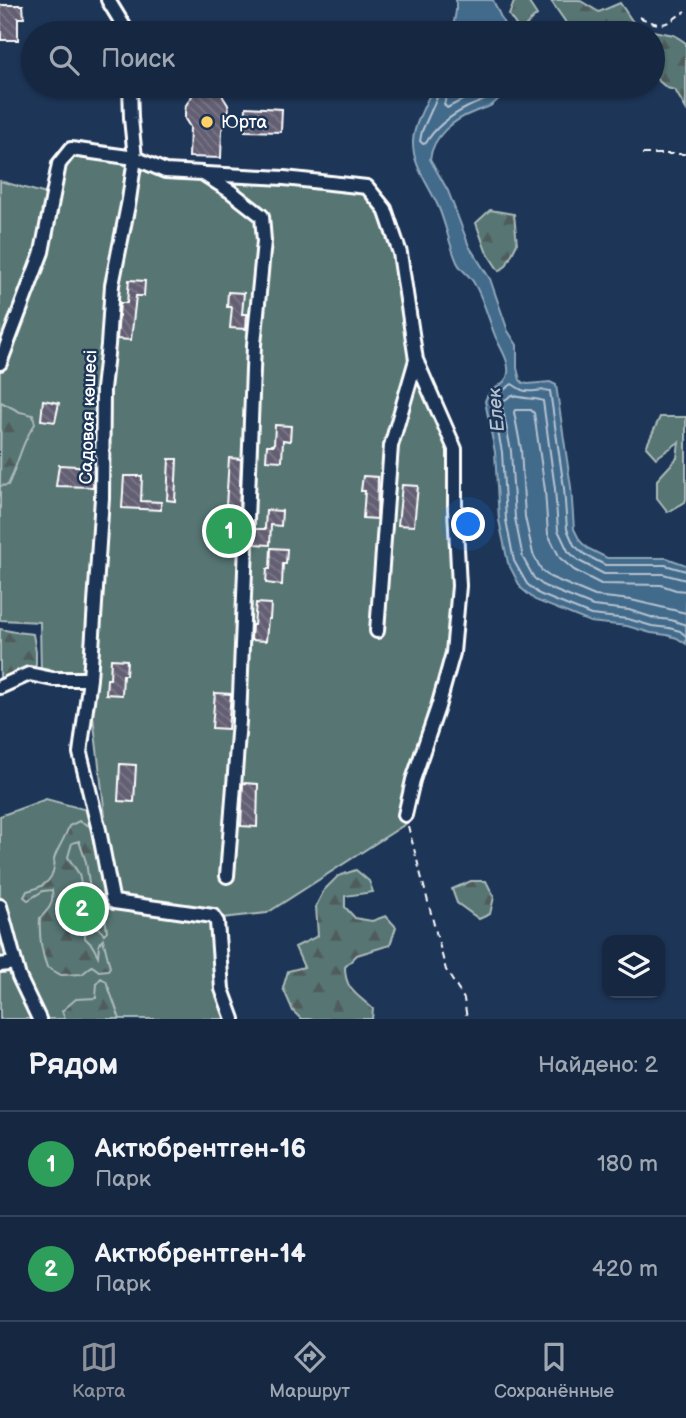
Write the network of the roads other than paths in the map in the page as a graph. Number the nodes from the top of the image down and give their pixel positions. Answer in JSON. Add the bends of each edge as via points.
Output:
{"nodes":[{"id":1,"x":108,"y":0,"type":"edge"},
{"id":2,"x":121,"y":21,"type":"edge"},
{"id":3,"x":130,"y":98,"type":"edge"},
{"id":4,"x":135,"y":158,"type":"junction"},
{"id":5,"x":202,"y":173,"type":"junction"},
{"id":6,"x":1,"y":358,"type":"edge"},
{"id":7,"x":416,"y":360,"type":"junction"},
{"id":8,"x":377,"y":631,"type":"dead end"},
{"id":9,"x":90,"y":679,"type":"junction"},
{"id":10,"x":0,"y":687,"type":"edge"},
{"id":11,"x":405,"y":815,"type":"road end"},
{"id":12,"x":226,"y":876,"type":"dead end"},
{"id":13,"x":0,"y":906,"type":"edge"},
{"id":14,"x":15,"y":963,"type":"junction"},
{"id":15,"x":0,"y":965,"type":"edge"},
{"id":16,"x":39,"y":1019,"type":"edge"},
{"id":17,"x":233,"y":1019,"type":"edge"}],
"edges":[{"from":1,"to":2,"type":"lane"},
{"from":3,"to":4,"type":"lane","name":"Садовая көшесі"},
{"from":4,"to":5,"type":"lane","via":[[165,171]]},
{"from":4,"to":6,"type":"lane","via":[[71,149],[59,164],[42,252]]},
{"from":4,"to":9,"type":"lane","name":"Садовая көшесі","via":[[113,285],[103,389],[102,498]]},
{"from":5,"to":7,"type":"lane","via":[[367,187],[385,209],[400,253]]},
{"from":5,"to":12,"type":"lane","via":[[262,216],[264,242],[254,345],[239,721]]},
{"from":7,"to":8,"type":"lane","via":[[391,446]]},
{"from":7,"to":11,"type":"lane","via":[[455,449],[459,586],[453,653]]},
{"from":9,"to":10,"type":"lane","via":[[29,674]]},
{"from":9,"to":17,"type":"lane","name":"Садовая көшесі","via":[[80,753],[112,898],[114,902],[213,916],[222,989]]},
{"from":13,"to":14,"type":"lane"},
{"from":14,"to":15,"type":"lane"},
{"from":14,"to":16,"type":"lane"}]}
